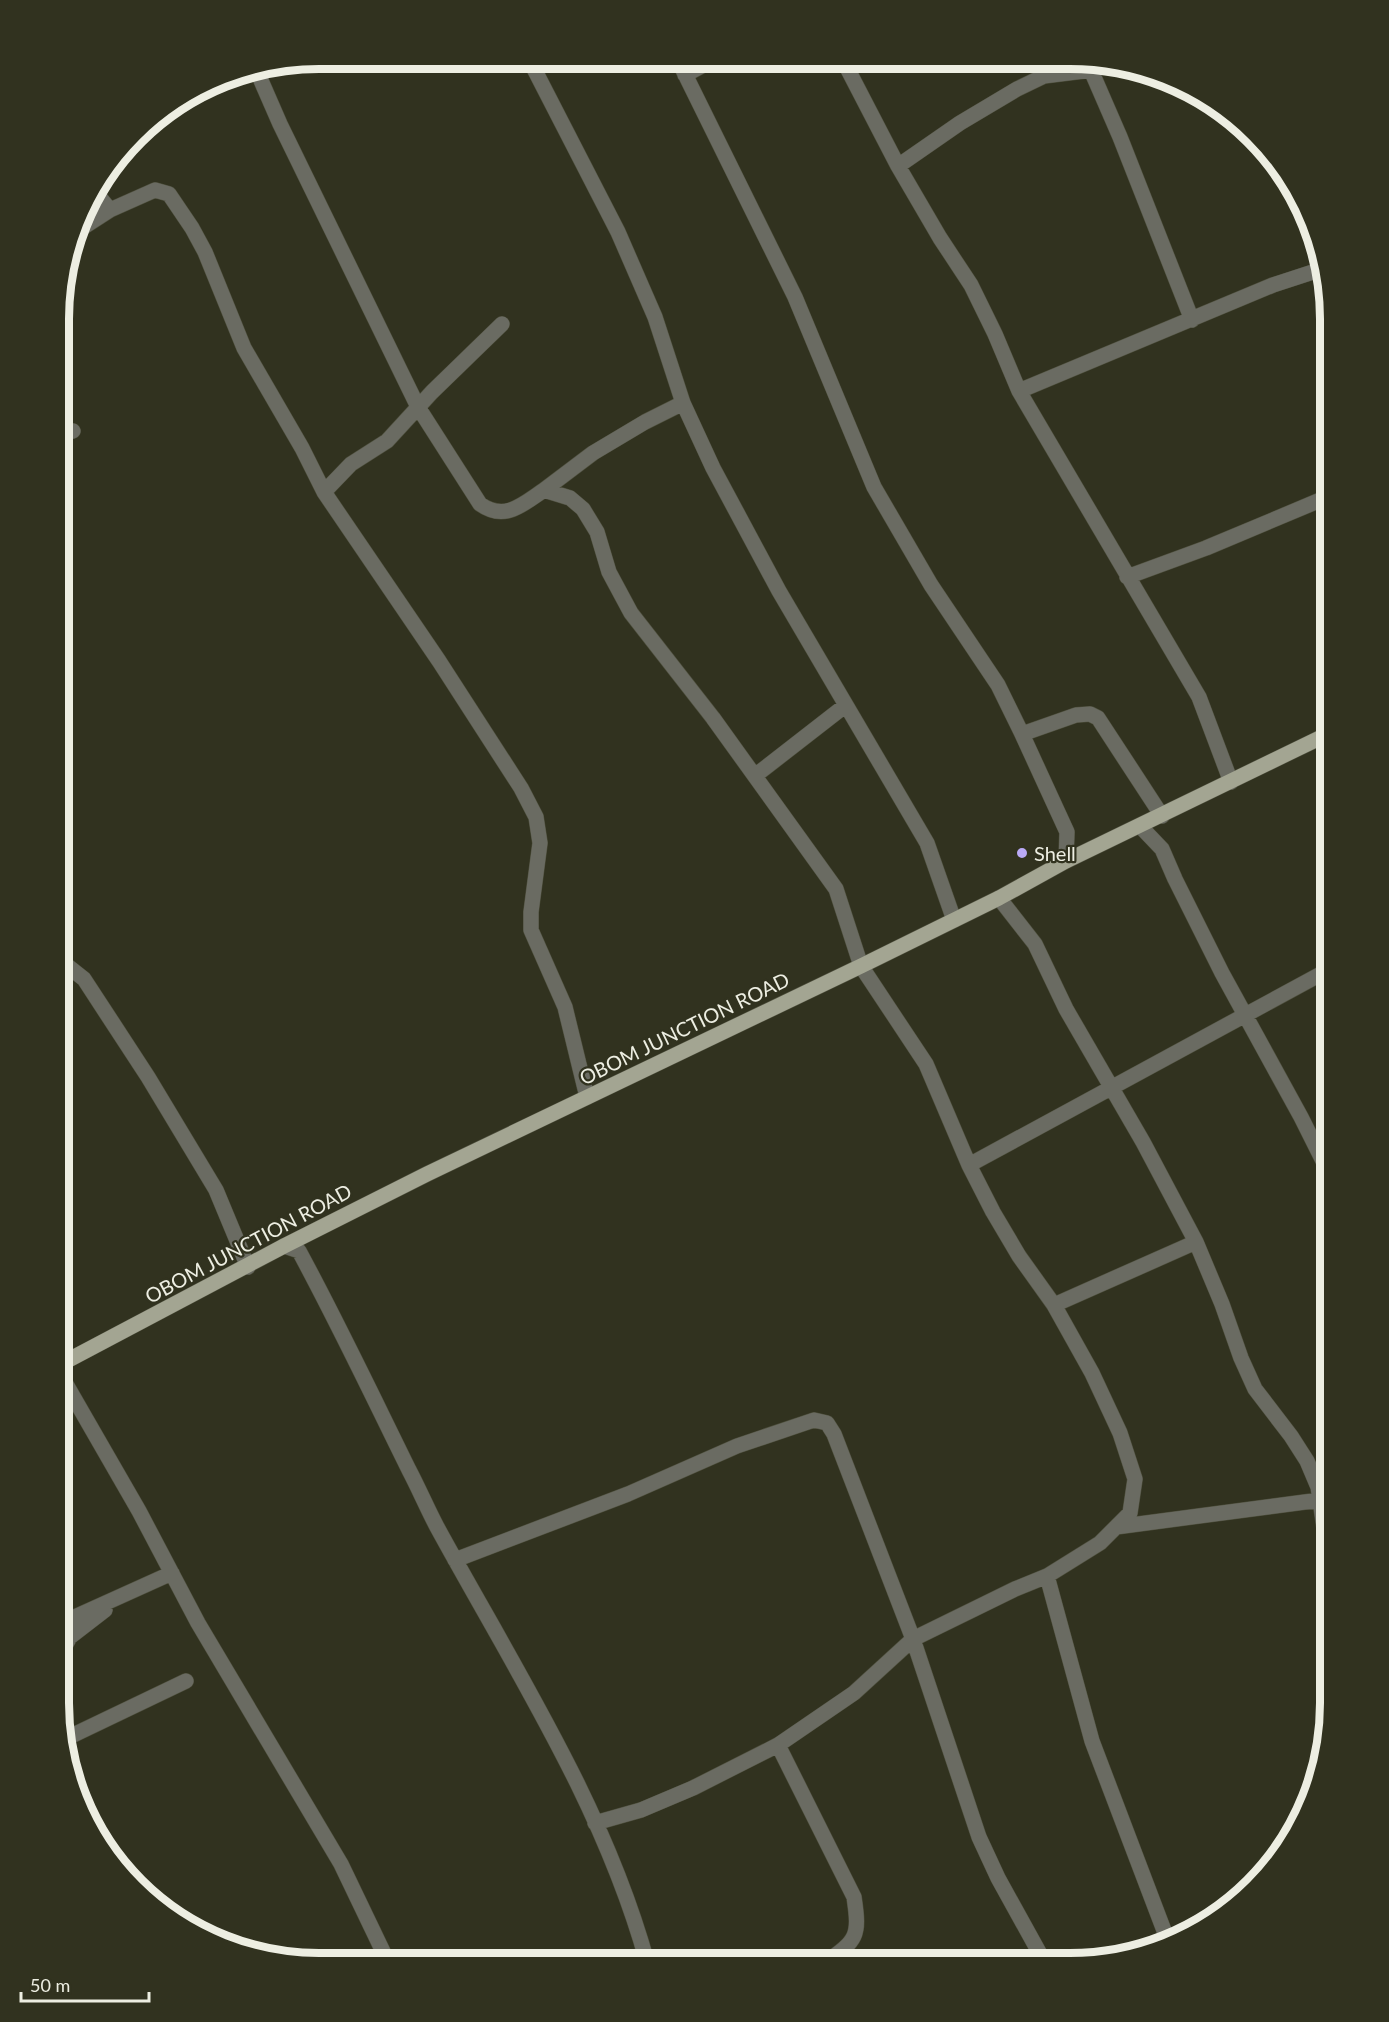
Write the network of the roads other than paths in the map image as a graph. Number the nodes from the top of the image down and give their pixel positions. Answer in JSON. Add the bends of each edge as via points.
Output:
{"nodes":[{"id":1,"x":534,"y":69,"type":"edge"},
{"id":2,"x":682,"y":69,"type":"edge"},
{"id":3,"x":696,"y":69,"type":"edge"},
{"id":4,"x":848,"y":69,"type":"edge"},
{"id":5,"x":1075,"y":69,"type":"edge"},
{"id":6,"x":1092,"y":70,"type":"edge"},
{"id":7,"x":685,"y":75,"type":"junction"},
{"id":8,"x":259,"y":77,"type":"edge"},
{"id":9,"x":898,"y":166,"type":"junction"},
{"id":10,"x":101,"y":198,"type":"edge"},
{"id":11,"x":110,"y":210,"type":"junction"},
{"id":12,"x":87,"y":225,"type":"edge"},
{"id":13,"x":1315,"y":271,"type":"edge"},
{"id":14,"x":1192,"y":320,"type":"junction"},
{"id":15,"x":502,"y":324,"type":"dead end"},
{"id":16,"x":1019,"y":391,"type":"junction"},
{"id":17,"x":683,"y":403,"type":"junction"},
{"id":18,"x":418,"y":407,"type":"junction"},
{"id":19,"x":544,"y":490,"type":"junction"},
{"id":20,"x":324,"y":492,"type":"junction"},
{"id":21,"x":1320,"y":500,"type":"edge"},
{"id":22,"x":1127,"y":577,"type":"junction"},
{"id":23,"x":846,"y":705,"type":"junction"},
{"id":24,"x":1022,"y":734,"type":"junction"},
{"id":25,"x":1320,"y":740,"type":"edge"},
{"id":26,"x":756,"y":775,"type":"junction"},
{"id":27,"x":1231,"y":782,"type":"junction"},
{"id":28,"x":1162,"y":816,"type":"junction"},
{"id":29,"x":1140,"y":826,"type":"junction"},
{"id":30,"x":1066,"y":861,"type":"junction"},
{"id":31,"x":999,"y":898,"type":"junction"},
{"id":32,"x":954,"y":920,"type":"junction"},
{"id":33,"x":861,"y":966,"type":"junction"},
{"id":34,"x":69,"y":967,"type":"edge"},
{"id":35,"x":1320,"y":974,"type":"edge"},
{"id":36,"x":1246,"y":1015,"type":"junction"},
{"id":37,"x":1110,"y":1089,"type":"junction"},
{"id":38,"x":587,"y":1097,"type":"junction"},
{"id":39,"x":1320,"y":1156,"type":"edge"},
{"id":40,"x":969,"y":1165,"type":"junction"},
{"id":41,"x":1196,"y":1242,"type":"junction"},
{"id":42,"x":284,"y":1246,"type":"junction"},
{"id":43,"x":248,"y":1267,"type":"junction"},
{"id":44,"x":1054,"y":1305,"type":"junction"},
{"id":45,"x":69,"y":1360,"type":"edge"},
{"id":46,"x":69,"y":1390,"type":"edge"},
{"id":47,"x":1320,"y":1500,"type":"joint"},
{"id":48,"x":1116,"y":1527,"type":"junction"},
{"id":49,"x":455,"y":1560,"type":"junction"},
{"id":50,"x":172,"y":1573,"type":"junction"},
{"id":51,"x":1047,"y":1576,"type":"junction"},
{"id":52,"x":127,"y":1593,"type":"junction"},
{"id":53,"x":69,"y":1619,"type":"edge"},
{"id":54,"x":69,"y":1639,"type":"edge"},
{"id":55,"x":913,"y":1639,"type":"junction"},
{"id":56,"x":186,"y":1681,"type":"dead end"},
{"id":57,"x":71,"y":1736,"type":"edge"},
{"id":58,"x":778,"y":1745,"type":"junction"},
{"id":59,"x":595,"y":1823,"type":"junction"},
{"id":60,"x":1165,"y":1934,"type":"edge"},
{"id":61,"x":384,"y":1953,"type":"edge"},
{"id":62,"x":644,"y":1953,"type":"edge"},
{"id":63,"x":839,"y":1953,"type":"edge"},
{"id":64,"x":1039,"y":1953,"type":"edge"}],
"edges":[{"from":1,"to":17,"type":"street","via":[[618,232],[655,317]]},
{"from":2,"to":7,"type":"street"},
{"from":3,"to":7,"type":"street"},
{"from":4,"to":9,"type":"street"},
{"from":5,"to":9,"type":"street","via":[[1044,76],[1017,89]]},
{"from":6,"to":14,"type":"street"},
{"from":7,"to":24,"type":"street","via":[[795,297],[874,487],[931,585],[998,685]]},
{"from":8,"to":18,"type":"street"},
{"from":9,"to":16,"type":"street","via":[[971,285]]},
{"from":10,"to":11,"type":"street"},
{"from":11,"to":12,"type":"street"},
{"from":11,"to":20,"type":"street","via":[[155,190],[169,194],[179,207],[205,252],[248,356]]},
{"from":13,"to":14,"type":"street"},
{"from":14,"to":16,"type":"street"},
{"from":15,"to":18,"type":"street"},
{"from":16,"to":22,"type":"street"},
{"from":17,"to":19,"type":"street","via":[[593,453]]},
{"from":17,"to":23,"type":"street","via":[[748,536]]},
{"from":18,"to":19,"type":"street","via":[[480,504],[489,510],[516,508]]},
{"from":18,"to":20,"type":"street","via":[[387,441],[351,464]]},
{"from":19,"to":26,"type":"street","via":[[570,498],[583,509],[597,532],[609,572],[631,613]]},
{"from":20,"to":38,"type":"street","via":[[439,661],[536,817],[540,843],[531,930],[565,1007]]},
{"from":21,"to":22,"type":"street"},
{"from":22,"to":27,"type":"street","via":[[1199,697]]},
{"from":23,"to":26,"type":"street"},
{"from":23,"to":32,"type":"street","via":[[927,843]]},
{"from":24,"to":28,"type":"street","via":[[1076,714],[1098,718]]},
{"from":24,"to":30,"type":"street","via":[[1067,832]]},
{"from":25,"to":27,"type":"main road","name":"OBOM JUNCTION ROAD"},
{"from":26,"to":33,"type":"street","via":[[836,889]]},
{"from":27,"to":28,"type":"main road","name":"OBOM JUNCTION ROAD"},
{"from":28,"to":29,"type":"main road","name":"OBOM JUNCTION ROAD"},
{"from":29,"to":30,"type":"main road","name":"OBOM JUNCTION ROAD"},
{"from":29,"to":36,"type":"street","via":[[1162,849]]},
{"from":30,"to":31,"type":"main road","name":"OBOM JUNCTION ROAD"},
{"from":31,"to":32,"type":"main road","name":"OBOM JUNCTION ROAD"},
{"from":31,"to":37,"type":"street","via":[[1035,945]]},
{"from":32,"to":33,"type":"main road","name":"OBOM JUNCTION ROAD"},
{"from":33,"to":38,"type":"main road","name":"OBOM JUNCTION ROAD"},
{"from":33,"to":40,"type":"street","via":[[926,1064]]},
{"from":34,"to":43,"type":"street","via":[[84,979],[216,1190]]},
{"from":35,"to":36,"type":"street"},
{"from":36,"to":37,"type":"street"},
{"from":36,"to":39,"type":"street"},
{"from":37,"to":40,"type":"street"},
{"from":37,"to":41,"type":"street"},
{"from":38,"to":42,"type":"main road","name":"OBOM JUNCTION ROAD"},
{"from":40,"to":44,"type":"street","via":[[1019,1256]]},
{"from":41,"to":44,"type":"street"},
{"from":41,"to":47,"type":"street","via":[[1241,1358],[1256,1389],[1307,1461]]},
{"from":42,"to":43,"type":"main road","name":"OBOM JUNCTION ROAD"},
{"from":42,"to":49,"type":"street","via":[[299,1251]]},
{"from":43,"to":45,"type":"main road","name":"OBOM JUNCTION ROAD"},
{"from":44,"to":48,"type":"street","via":[[1092,1373],[1135,1479],[1130,1513]]},
{"from":46,"to":50,"type":"street"},
{"from":47,"to":48,"type":"street"},
{"from":48,"to":51,"type":"street","via":[[1100,1543]]},
{"from":49,"to":55,"type":"street","via":[[628,1494],[737,1446],[814,1420],[827,1423],[834,1434]]},
{"from":49,"to":59,"type":"street","via":[[514,1663]]},
{"from":50,"to":52,"type":"street"},
{"from":50,"to":61,"type":"street","via":[[341,1864]]},
{"from":51,"to":55,"type":"street"},
{"from":51,"to":60,"type":"street","via":[[1092,1741]]},
{"from":52,"to":53,"type":"street"},
{"from":52,"to":54,"type":"street"},
{"from":55,"to":58,"type":"street","via":[[854,1693]]},
{"from":55,"to":64,"type":"street","via":[[979,1837]]},
{"from":56,"to":57,"type":"street"},
{"from":58,"to":59,"type":"street","via":[[693,1788],[641,1810]]},
{"from":58,"to":63,"type":"street","via":[[854,1897],[858,1925],[849,1946]]},
{"from":59,"to":62,"type":"street"}]}
